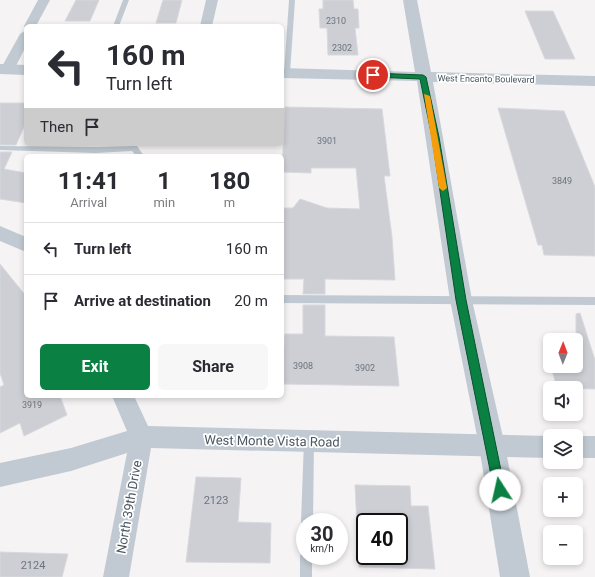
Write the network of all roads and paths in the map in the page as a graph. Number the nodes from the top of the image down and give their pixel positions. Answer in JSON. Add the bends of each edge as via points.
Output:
{"nodes":[{"id":1,"x":44,"y":0,"type":"edge"},
{"id":2,"x":126,"y":0,"type":"edge"},
{"id":3,"x":212,"y":0,"type":"edge"},
{"id":4,"x":292,"y":0,"type":"edge"},
{"id":5,"x":410,"y":0,"type":"edge"},
{"id":6,"x":31,"y":24,"type":"edge"},
{"id":7,"x":117,"y":24,"type":"edge"},
{"id":8,"x":206,"y":24,"type":"edge"},
{"id":9,"x":24,"y":37,"type":"edge"},
{"id":10,"x":4,"y":69,"type":"edge"},
{"id":11,"x":24,"y":70,"type":"edge"},
{"id":12,"x":284,"y":73,"type":"edge"},
{"id":13,"x":423,"y":77,"type":"junction"},
{"id":14,"x":595,"y":81,"type":"edge"},
{"id":15,"x":135,"y":146,"type":"edge"},
{"id":16,"x":0,"y":148,"type":"edge"},
{"id":17,"x":0,"y":233,"type":"edge"},
{"id":18,"x":24,"y":243,"type":"edge"},
{"id":19,"x":284,"y":299,"type":"edge"},
{"id":20,"x":461,"y":300,"type":"junction"},
{"id":21,"x":595,"y":301,"type":"edge"},
{"id":22,"x":124,"y":398,"type":"edge"},
{"id":23,"x":141,"y":437,"type":"junction"},
{"id":24,"x":309,"y":441,"type":"junction"},
{"id":25,"x":492,"y":446,"type":"junction"},
{"id":26,"x":543,"y":447,"type":"edge"},
{"id":27,"x":583,"y":447,"type":"edge"},
{"id":28,"x":595,"y":447,"type":"edge"},
{"id":29,"x":0,"y":475,"type":"edge"},
{"id":30,"x":307,"y":513,"type":"edge"},
{"id":31,"x":306,"y":565,"type":"edge"},
{"id":32,"x":116,"y":577,"type":"edge"},
{"id":33,"x":306,"y":577,"type":"edge"},
{"id":34,"x":515,"y":577,"type":"edge"}],
"edges":[{"from":1,"to":6,"type":"street"},
{"from":2,"to":7,"type":"lane"},
{"from":3,"to":8,"type":"street"},
{"from":4,"to":12,"type":"lane"},
{"from":5,"to":13,"type":"street"},
{"from":9,"to":10,"type":"street"},
{"from":10,"to":11,"type":"street"},
{"from":12,"to":13,"type":"street","name":"West Encanto Boulevard"},
{"from":13,"to":14,"type":"street","name":"West Encanto Boulevard"},
{"from":13,"to":20,"type":"street"},
{"from":15,"to":16,"type":"lane","via":[[96,150]]},
{"from":17,"to":18,"type":"street"},
{"from":19,"to":20,"type":"lane"},
{"from":20,"to":21,"type":"lane"},
{"from":20,"to":25,"type":"street"},
{"from":22,"to":23,"type":"street"},
{"from":23,"to":24,"type":"street","name":"West Monte Vista Road"},
{"from":23,"to":29,"type":"street","name":"West Monte Vista Road","via":[[99,453]]},
{"from":23,"to":32,"type":"street","name":"North 39th Drive"},
{"from":24,"to":25,"type":"street","name":"West Monte Vista Road"},
{"from":24,"to":30,"type":"lane"},
{"from":25,"to":26,"type":"street","name":"West Monte Vista Road"},
{"from":25,"to":34,"type":"street"},
{"from":27,"to":28,"type":"street"},
{"from":31,"to":33,"type":"lane"}]}
